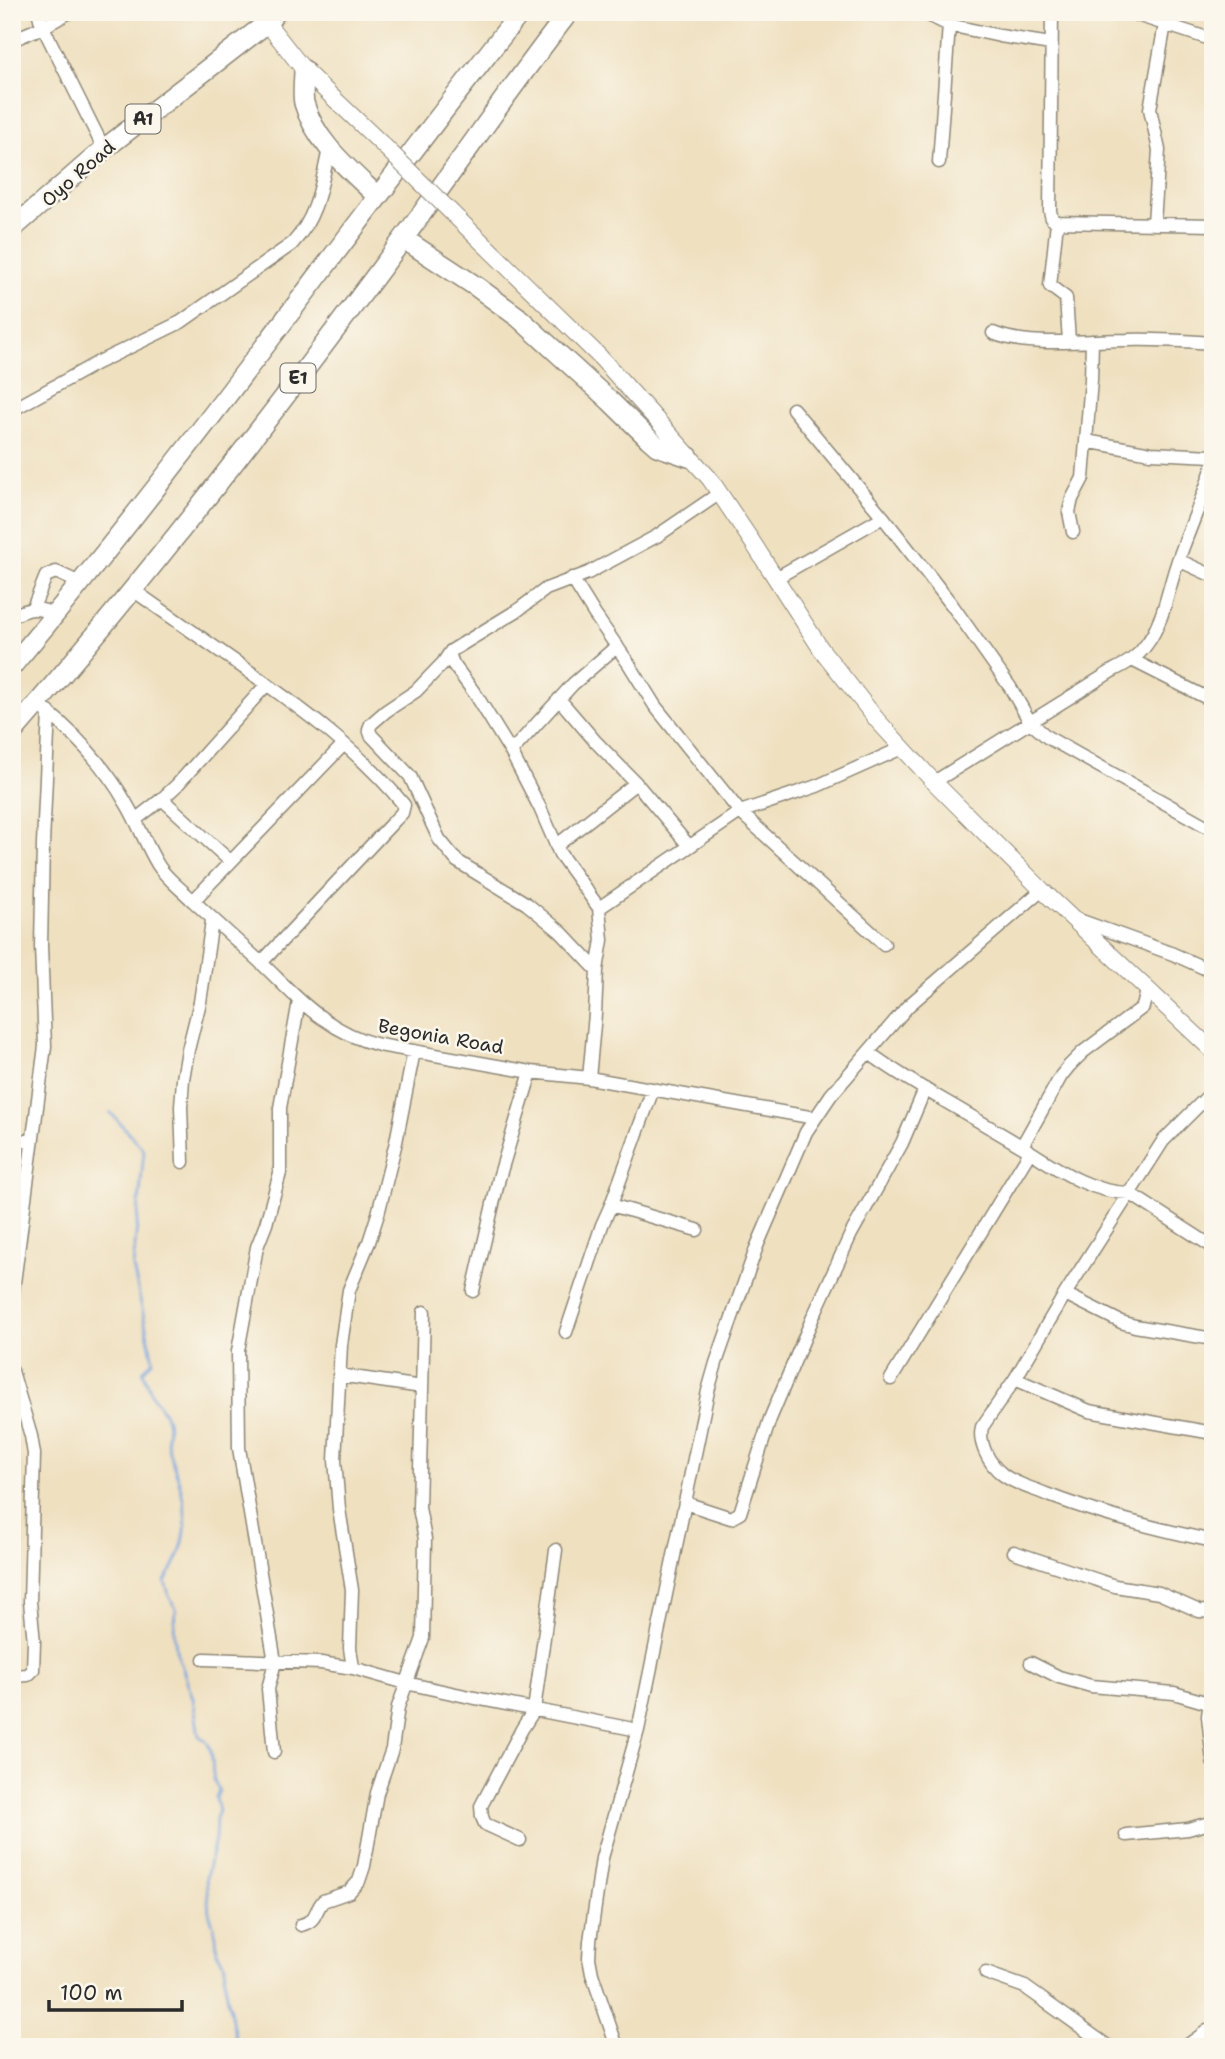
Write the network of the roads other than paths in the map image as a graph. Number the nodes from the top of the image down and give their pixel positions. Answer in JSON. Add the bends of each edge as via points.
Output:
{"nodes":[{"id":1,"x":38,"y":12,"type":"edge"},
{"id":2,"x":70,"y":12,"type":"edge"},
{"id":3,"x":521,"y":12,"type":"edge"},
{"id":4,"x":569,"y":12,"type":"edge"},
{"id":5,"x":922,"y":12,"type":"edge"},
{"id":6,"x":1052,"y":12,"type":"edge"},
{"id":7,"x":1128,"y":12,"type":"edge"},
{"id":8,"x":271,"y":18,"type":"edge"},
{"id":9,"x":949,"y":24,"type":"junction"},
{"id":10,"x":1165,"y":24,"type":"junction"},
{"id":11,"x":43,"y":27,"type":"junction"},
{"id":12,"x":12,"y":40,"type":"edge"},
{"id":13,"x":1213,"y":40,"type":"edge"},
{"id":14,"x":1051,"y":44,"type":"junction"},
{"id":15,"x":304,"y":70,"type":"junction"},
{"id":16,"x":104,"y":149,"type":"junction"},
{"id":17,"x":329,"y":149,"type":"junction"},
{"id":18,"x":939,"y":162,"type":"dead end"},
{"id":19,"x":378,"y":197,"type":"junction"},
{"id":20,"x":1057,"y":222,"type":"junction"},
{"id":21,"x":1154,"y":223,"type":"junction"},
{"id":22,"x":1213,"y":225,"type":"edge"},
{"id":23,"x":12,"y":229,"type":"edge"},
{"id":24,"x":404,"y":239,"type":"junction"},
{"id":25,"x":993,"y":333,"type":"dead end"},
{"id":26,"x":1069,"y":341,"type":"junction"},
{"id":27,"x":1092,"y":341,"type":"junction"},
{"id":28,"x":1213,"y":343,"type":"edge"},
{"id":29,"x":793,"y":409,"type":"dead end"},
{"id":30,"x":12,"y":410,"type":"edge"},
{"id":31,"x":1086,"y":441,"type":"junction"},
{"id":32,"x":1213,"y":456,"type":"edge"},
{"id":33,"x":689,"y":457,"type":"junction"},
{"id":34,"x":1213,"y":466,"type":"edge"},
{"id":35,"x":720,"y":493,"type":"junction"},
{"id":36,"x":883,"y":517,"type":"junction"},
{"id":37,"x":1073,"y":532,"type":"dead end"},
{"id":38,"x":1178,"y":560,"type":"junction"},
{"id":39,"x":1213,"y":576,"type":"edge"},
{"id":40,"x":572,"y":578,"type":"junction"},
{"id":41,"x":776,"y":579,"type":"junction"},
{"id":42,"x":80,"y":583,"type":"junction"},
{"id":43,"x":133,"y":590,"type":"junction"},
{"id":44,"x":33,"y":608,"type":"junction"},
{"id":45,"x":54,"y":614,"type":"junction"},
{"id":46,"x":12,"y":616,"type":"edge"},
{"id":47,"x":617,"y":646,"type":"junction"},
{"id":48,"x":450,"y":656,"type":"junction"},
{"id":49,"x":1132,"y":660,"type":"junction"},
{"id":50,"x":12,"y":666,"type":"edge"},
{"id":51,"x":267,"y":684,"type":"junction"},
{"id":52,"x":559,"y":699,"type":"junction"},
{"id":53,"x":1213,"y":701,"type":"edge"},
{"id":54,"x":43,"y":708,"type":"junction"},
{"id":55,"x":1030,"y":722,"type":"junction"},
{"id":56,"x":12,"y":733,"type":"edge"},
{"id":57,"x":344,"y":744,"type":"junction"},
{"id":58,"x":902,"y":748,"type":"junction"},
{"id":59,"x":511,"y":752,"type":"junction"},
{"id":60,"x":934,"y":782,"type":"junction"},
{"id":61,"x":636,"y":783,"type":"junction"},
{"id":62,"x":162,"y":799,"type":"junction"},
{"id":63,"x":740,"y":812,"type":"junction"},
{"id":64,"x":135,"y":820,"type":"junction"},
{"id":65,"x":1213,"y":830,"type":"edge"},
{"id":66,"x":556,"y":846,"type":"junction"},
{"id":67,"x":689,"y":846,"type":"junction"},
{"id":68,"x":230,"y":861,"type":"junction"},
{"id":69,"x":1042,"y":891,"type":"junction"},
{"id":70,"x":193,"y":901,"type":"junction"},
{"id":71,"x":599,"y":908,"type":"junction"},
{"id":72,"x":1070,"y":917,"type":"junction"},
{"id":73,"x":212,"y":920,"type":"junction"},
{"id":74,"x":884,"y":944,"type":"dead end"},
{"id":75,"x":261,"y":963,"type":"junction"},
{"id":76,"x":597,"y":970,"type":"junction"},
{"id":77,"x":1213,"y":972,"type":"edge"},
{"id":78,"x":1147,"y":990,"type":"junction"},
{"id":79,"x":299,"y":1001,"type":"junction"},
{"id":80,"x":414,"y":1051,"type":"junction"},
{"id":81,"x":1213,"y":1051,"type":"edge"},
{"id":82,"x":868,"y":1052,"type":"junction"},
{"id":83,"x":531,"y":1072,"type":"junction"},
{"id":84,"x":589,"y":1078,"type":"junction"},
{"id":85,"x":653,"y":1089,"type":"junction"},
{"id":86,"x":925,"y":1089,"type":"junction"},
{"id":87,"x":1213,"y":1091,"type":"edge"},
{"id":88,"x":816,"y":1118,"type":"junction"},
{"id":89,"x":12,"y":1139,"type":"edge"},
{"id":90,"x":32,"y":1142,"type":"junction"},
{"id":91,"x":1026,"y":1149,"type":"junction"},
{"id":92,"x":183,"y":1162,"type":"dead end"},
{"id":93,"x":1129,"y":1193,"type":"junction"},
{"id":94,"x":611,"y":1205,"type":"junction"},
{"id":95,"x":697,"y":1230,"type":"dead end"},
{"id":96,"x":1213,"y":1247,"type":"edge"},
{"id":97,"x":473,"y":1292,"type":"dead end"},
{"id":98,"x":1065,"y":1294,"type":"junction"},
{"id":99,"x":12,"y":1298,"type":"edge"},
{"id":100,"x":424,"y":1312,"type":"dead end"},
{"id":101,"x":566,"y":1332,"type":"dead end"},
{"id":102,"x":1213,"y":1339,"type":"edge"},
{"id":103,"x":12,"y":1371,"type":"edge"},
{"id":104,"x":339,"y":1376,"type":"junction"},
{"id":105,"x":891,"y":1379,"type":"dead end"},
{"id":106,"x":1015,"y":1379,"type":"junction"},
{"id":107,"x":422,"y":1387,"type":"junction"},
{"id":108,"x":1213,"y":1433,"type":"edge"},
{"id":109,"x":685,"y":1503,"type":"junction"},
{"id":110,"x":1213,"y":1541,"type":"edge"},
{"id":111,"x":556,"y":1550,"type":"dead end"},
{"id":112,"x":1014,"y":1552,"type":"dead end"},
{"id":113,"x":1213,"y":1612,"type":"edge"},
{"id":114,"x":204,"y":1660,"type":"dead end"},
{"id":115,"x":275,"y":1662,"type":"junction"},
{"id":116,"x":1031,"y":1663,"type":"dead end"},
{"id":117,"x":353,"y":1668,"type":"junction"},
{"id":118,"x":13,"y":1680,"type":"edge"},
{"id":119,"x":1213,"y":1680,"type":"edge"},
{"id":120,"x":406,"y":1683,"type":"junction"},
{"id":121,"x":1208,"y":1703,"type":"junction"},
{"id":122,"x":534,"y":1710,"type":"junction"},
{"id":123,"x":638,"y":1730,"type":"junction"},
{"id":124,"x":274,"y":1752,"type":"dead end"},
{"id":125,"x":1213,"y":1762,"type":"edge"},
{"id":126,"x":1213,"y":1822,"type":"edge"},
{"id":127,"x":1126,"y":1835,"type":"dead end"},
{"id":128,"x":520,"y":1840,"type":"dead end"},
{"id":129,"x":301,"y":1925,"type":"dead end"},
{"id":130,"x":986,"y":1973,"type":"dead end"},
{"id":131,"x":1207,"y":2031,"type":"dead end"},
{"id":132,"x":617,"y":2047,"type":"edge"},
{"id":133,"x":1109,"y":2047,"type":"edge"},
{"id":134,"x":1185,"y":2047,"type":"edge"}],
"edges":[{"from":1,"to":11,"type":"street"},
{"from":2,"to":11,"type":"street"},
{"from":3,"to":19,"type":"highway","number":"E1"},
{"from":4,"to":24,"type":"highway","number":"E1"},
{"from":5,"to":9,"type":"street"},
{"from":6,"to":14,"type":"street"},
{"from":7,"to":10,"type":"street"},
{"from":8,"to":15,"type":"main road"},
{"from":8,"to":16,"type":"highway","name":"Oyo Road","number":"A1"},
{"from":9,"to":14,"type":"street"},
{"from":9,"to":18,"type":"street"},
{"from":10,"to":13,"type":"street"},
{"from":10,"to":21,"type":"street","via":[[1150,109],[1159,150]]},
{"from":11,"to":12,"type":"street"},
{"from":11,"to":16,"type":"street"},
{"from":14,"to":20,"type":"street","via":[[1050,211]]},
{"from":15,"to":17,"type":"highway","via":[[304,101]]},
{"from":15,"to":33,"type":"main road","bridge":true,"via":[[600,358]]},
{"from":16,"to":23,"type":"highway","name":"Oyo Road","number":"A1"},
{"from":17,"to":19,"type":"highway"},
{"from":17,"to":30,"type":"street","via":[[311,218],[292,244],[181,322]]},
{"from":19,"to":42,"type":"highway","number":"E1"},
{"from":20,"to":21,"type":"street"},
{"from":20,"to":26,"type":"street","via":[[1050,286],[1066,298]]},
{"from":21,"to":22,"type":"street"},
{"from":24,"to":33,"type":"highway","via":[[518,317],[657,446]]},
{"from":24,"to":43,"type":"highway","number":"E1"},
{"from":25,"to":26,"type":"street","via":[[1007,339]]},
{"from":26,"to":27,"type":"street"},
{"from":27,"to":28,"type":"street"},
{"from":27,"to":31,"type":"street"},
{"from":29,"to":36,"type":"street"},
{"from":31,"to":32,"type":"street","via":[[1151,453]]},
{"from":31,"to":37,"type":"street","via":[[1083,478],[1069,512]]},
{"from":33,"to":35,"type":"main road"},
{"from":34,"to":38,"type":"street"},
{"from":35,"to":40,"type":"street","via":[[657,536]]},
{"from":35,"to":41,"type":"main road"},
{"from":36,"to":41,"type":"street"},
{"from":36,"to":55,"type":"street","via":[[952,605]]},
{"from":38,"to":39,"type":"street"},
{"from":38,"to":49,"type":"street","via":[[1160,619]]},
{"from":40,"to":47,"type":"street"},
{"from":40,"to":48,"type":"street","via":[[546,589],[451,651]]},
{"from":41,"to":58,"type":"main road","via":[[844,680]]},
{"from":42,"to":44,"type":"street","via":[[56,572],[46,576]]},
{"from":42,"to":45,"type":"highway","number":"E1"},
{"from":43,"to":51,"type":"street"},
{"from":43,"to":54,"type":"highway","number":"E1"},
{"from":44,"to":45,"type":"street"},
{"from":44,"to":46,"type":"street"},
{"from":45,"to":50,"type":"highway","number":"E1"},
{"from":47,"to":52,"type":"street"},
{"from":47,"to":63,"type":"street","via":[[655,706]]},
{"from":48,"to":59,"type":"street"},
{"from":48,"to":76,"type":"street","via":[[416,691],[372,724],[371,735],[410,776],[439,839],[457,861],[527,904]]},
{"from":49,"to":53,"type":"street"},
{"from":49,"to":55,"type":"street"},
{"from":51,"to":57,"type":"street"},
{"from":51,"to":62,"type":"street"},
{"from":52,"to":59,"type":"street"},
{"from":52,"to":61,"type":"street"},
{"from":54,"to":56,"type":"highway","number":"E1"},
{"from":54,"to":64,"type":"street","name":"Begonia Road","via":[[105,769]]},
{"from":54,"to":90,"type":"street","via":[[47,783],[41,946],[45,1046]]},
{"from":55,"to":60,"type":"street"},
{"from":55,"to":65,"type":"street","via":[[1047,737]]},
{"from":57,"to":68,"type":"street"},
{"from":57,"to":75,"type":"street","via":[[383,780],[404,805],[402,813]]},
{"from":58,"to":60,"type":"main road"},
{"from":58,"to":63,"type":"street","via":[[817,786]]},
{"from":59,"to":66,"type":"street"},
{"from":60,"to":69,"type":"main road"},
{"from":61,"to":66,"type":"street"},
{"from":61,"to":67,"type":"street"},
{"from":62,"to":64,"type":"street"},
{"from":62,"to":68,"type":"street"},
{"from":63,"to":67,"type":"street"},
{"from":63,"to":74,"type":"street"},
{"from":64,"to":70,"type":"street","name":"Begonia Road","via":[[159,866]]},
{"from":66,"to":71,"type":"street"},
{"from":67,"to":71,"type":"street"},
{"from":68,"to":70,"type":"street"},
{"from":69,"to":72,"type":"main road"},
{"from":69,"to":82,"type":"street","via":[[908,1006]]},
{"from":70,"to":73,"type":"street","name":"Begonia Road"},
{"from":71,"to":76,"type":"street","via":[[602,940]]},
{"from":72,"to":77,"type":"street"},
{"from":72,"to":78,"type":"main road"},
{"from":73,"to":75,"type":"street","name":"Begonia Road"},
{"from":73,"to":92,"type":"street","via":[[183,1079]]},
{"from":75,"to":79,"type":"street","name":"Begonia Road"},
{"from":76,"to":84,"type":"street"},
{"from":78,"to":81,"type":"main road"},
{"from":78,"to":91,"type":"street","via":[[1143,1007],[1083,1052],[1061,1076]]},
{"from":79,"to":80,"type":"street","name":"Begonia Road","via":[[362,1041]]},
{"from":79,"to":115,"type":"street","via":[[280,1108],[280,1173],[257,1247],[238,1351],[239,1448]]},
{"from":80,"to":83,"type":"street","name":"Begonia Road"},
{"from":80,"to":104,"type":"street","via":[[378,1214],[349,1290]]},
{"from":82,"to":86,"type":"street"},
{"from":82,"to":88,"type":"street"},
{"from":83,"to":84,"type":"street","name":"Begonia Road"},
{"from":83,"to":97,"type":"street","via":[[499,1178]]},
{"from":84,"to":85,"type":"street","name":"Begonia Road"},
{"from":85,"to":88,"type":"street","name":"Begonia Road"},
{"from":85,"to":94,"type":"street"},
{"from":86,"to":91,"type":"street"},
{"from":86,"to":109,"type":"street","via":[[813,1317],[770,1419],[740,1513],[731,1518]]},
{"from":87,"to":93,"type":"street","via":[[1163,1141]]},
{"from":88,"to":109,"type":"street","via":[[757,1246],[716,1363]]},
{"from":89,"to":90,"type":"street"},
{"from":90,"to":99,"type":"street"},
{"from":91,"to":93,"type":"street","via":[[1065,1174],[1104,1190]]},
{"from":91,"to":105,"type":"street"},
{"from":93,"to":96,"type":"street"},
{"from":93,"to":98,"type":"street"},
{"from":94,"to":95,"type":"street"},
{"from":94,"to":101,"type":"street"},
{"from":98,"to":102,"type":"street","via":[[1121,1322]]},
{"from":98,"to":106,"type":"street"},
{"from":100,"to":107,"type":"street"},
{"from":103,"to":118,"type":"street","via":[[34,1454],[33,1670]]},
{"from":104,"to":107,"type":"street"},
{"from":104,"to":117,"type":"street","via":[[335,1460],[352,1590]]},
{"from":106,"to":108,"type":"street","via":[[1089,1411]]},
{"from":106,"to":110,"type":"street","via":[[980,1435],[1002,1475],[1086,1509]]},
{"from":107,"to":120,"type":"street","via":[[423,1638]]},
{"from":109,"to":123,"type":"street"},
{"from":111,"to":122,"type":"street"},
{"from":112,"to":113,"type":"street"},
{"from":114,"to":115,"type":"street"},
{"from":115,"to":117,"type":"street"},
{"from":115,"to":124,"type":"street","via":[[268,1689]]},
{"from":116,"to":121,"type":"street","via":[[1091,1686],[1174,1693]]},
{"from":117,"to":120,"type":"street"},
{"from":119,"to":121,"type":"street"},
{"from":120,"to":122,"type":"street"},
{"from":120,"to":129,"type":"street","via":[[359,1881],[349,1892],[323,1901],[315,1917]]},
{"from":121,"to":125,"type":"street"},
{"from":122,"to":123,"type":"street"},
{"from":122,"to":128,"type":"street","via":[[481,1806],[485,1824]]},
{"from":123,"to":132,"type":"street","via":[[602,1858],[590,1941],[592,1974]]},
{"from":126,"to":127,"type":"street"},
{"from":130,"to":133,"type":"street","via":[[1025,1987]]},
{"from":131,"to":134,"type":"street"}]}
